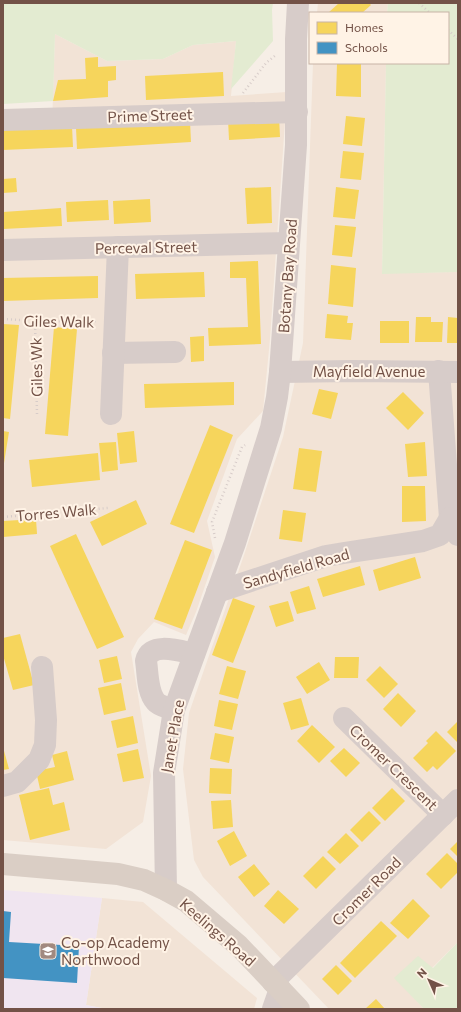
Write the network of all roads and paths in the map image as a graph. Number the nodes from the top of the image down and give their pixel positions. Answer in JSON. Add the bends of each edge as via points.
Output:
{"nodes":[{"id":1,"x":298,"y":3,"type":"edge"},
{"id":2,"x":419,"y":3,"type":"edge"},
{"id":3,"x":429,"y":12,"type":"edge"},
{"id":4,"x":449,"y":31,"type":"edge"},
{"id":5,"x":296,"y":38,"type":"junction"},
{"id":6,"x":458,"y":39,"type":"edge"},
{"id":7,"x":297,"y":112,"type":"junction"},
{"id":8,"x":228,"y":113,"type":"junction"},
{"id":9,"x":3,"y":120,"type":"edge"},
{"id":10,"x":289,"y":243,"type":"junction"},
{"id":11,"x":118,"y":247,"type":"junction"},
{"id":12,"x":3,"y":250,"type":"edge"},
{"id":13,"x":3,"y":319,"type":"edge"},
{"id":14,"x":35,"y":321,"type":"junction"},
{"id":15,"x":115,"y":322,"type":"junction"},
{"id":16,"x":175,"y":352,"type":"dead end"},
{"id":17,"x":113,"y":353,"type":"junction"},
{"id":18,"x":280,"y":372,"type":"junction"},
{"id":19,"x":448,"y":372,"type":"edge"},
{"id":20,"x":37,"y":414,"type":"dead end"},
{"id":21,"x":110,"y":414,"type":"dead end"},
{"id":22,"x":108,"y":508,"type":"dead end"},
{"id":23,"x":3,"y":517,"type":"edge"},
{"id":24,"x":454,"y":526,"type":"edge"},
{"id":25,"x":235,"y":543,"type":"joint"},
{"id":26,"x":217,"y":592,"type":"junction"},
{"id":27,"x":194,"y":654,"type":"junction"},
{"id":28,"x":42,"y":667,"type":"dead end"},
{"id":29,"x":174,"y":710,"type":"junction"},
{"id":30,"x":344,"y":718,"type":"dead end"},
{"id":31,"x":3,"y":786,"type":"edge"},
{"id":32,"x":451,"y":807,"type":"edge"},
{"id":33,"x":3,"y":864,"type":"edge"},
{"id":34,"x":166,"y":890,"type":"junction"},
{"id":35,"x":275,"y":993,"type":"edge"},
{"id":36,"x":299,"y":1009,"type":"edge"}],
"edges":[{"from":1,"to":5,"type":"street","name":"Botany Bay Road"},
{"from":2,"to":3,"type":"path"},
{"from":4,"to":6,"type":"path"},
{"from":5,"to":7,"type":"street","name":"Botany Bay Road"},
{"from":5,"to":8,"type":"path","via":[[266,63]]},
{"from":7,"to":8,"type":"street","name":"Prime Street"},
{"from":7,"to":10,"type":"street","name":"Botany Bay Road"},
{"from":8,"to":9,"type":"street","name":"Prime Street"},
{"from":10,"to":11,"type":"street","name":"Perceval Street"},
{"from":10,"to":18,"type":"street","name":"Botany Bay Road"},
{"from":11,"to":12,"type":"street","name":"Perceval Street"},
{"from":11,"to":15,"type":"street"},
{"from":13,"to":14,"type":"path","name":"Giles Walk"},
{"from":14,"to":15,"type":"path","name":"Giles Walk"},
{"from":14,"to":20,"type":"path","name":"Giles Wk"},
{"from":15,"to":17,"type":"street"},
{"from":16,"to":17,"type":"street"},
{"from":17,"to":21,"type":"street"},
{"from":18,"to":19,"type":"street","name":"Mayfield Avenue"},
{"from":18,"to":25,"type":"street","name":"Botany Bay Road","via":[[271,428]]},
{"from":19,"to":24,"type":"street"},
{"from":22,"to":23,"type":"path","name":"Torres Walk"},
{"from":24,"to":26,"type":"street","name":"Sandyfield Road","via":[[440,535],[423,541],[326,556]]},
{"from":25,"to":26,"type":"street","name":"Janet Place"},
{"from":26,"to":27,"type":"street","name":"Janet Place"},
{"from":27,"to":29,"type":"street","name":"Janet Place"},
{"from":27,"to":29,"type":"street","via":[[158,649],[147,656],[153,696],[157,703]]},
{"from":28,"to":31,"type":"street","via":[[45,745],[39,760],[17,782]]},
{"from":29,"to":34,"type":"street","name":"Janet Place","via":[[164,773]]},
{"from":30,"to":32,"type":"street","name":"Cromer Crescent"},
{"from":32,"to":35,"type":"street","name":"Cromer Road"},
{"from":33,"to":34,"type":"main road","name":"Keelings Road","via":[[118,874],[144,880]]},
{"from":34,"to":35,"type":"main road","name":"Keelings Road","via":[[186,902],[239,946]]},
{"from":35,"to":36,"type":"main road","name":"Keelings Road"}]}
